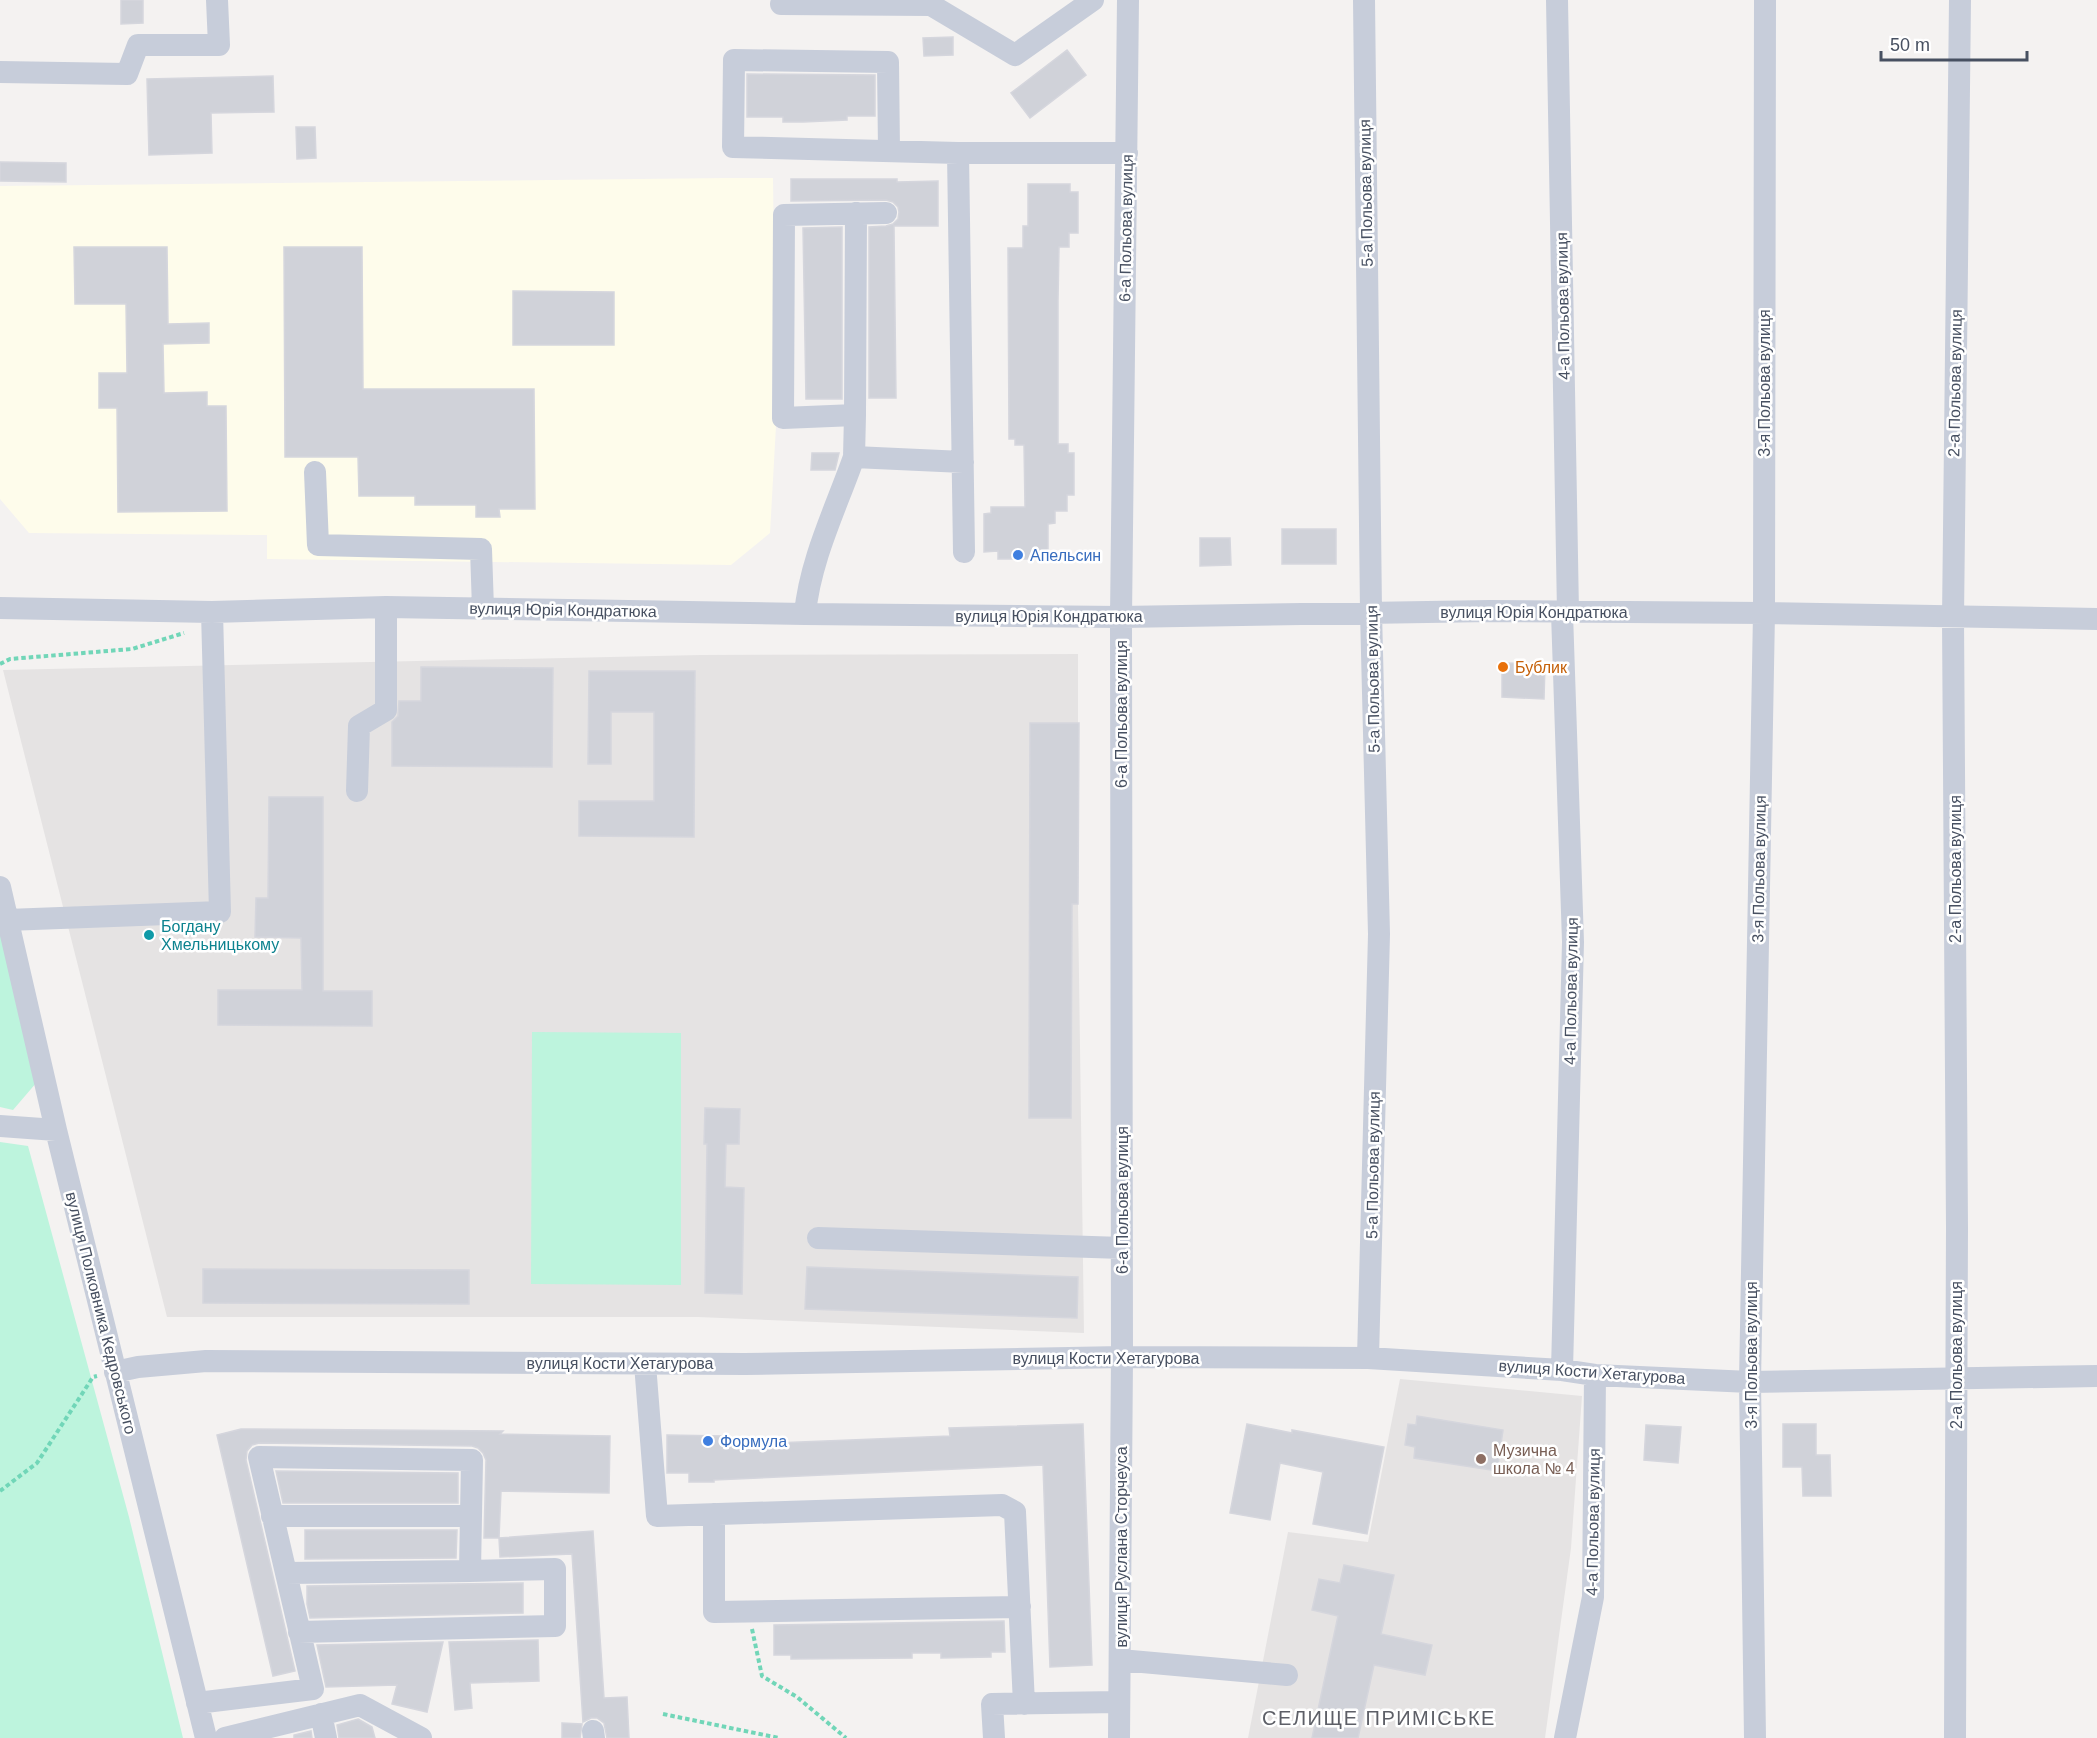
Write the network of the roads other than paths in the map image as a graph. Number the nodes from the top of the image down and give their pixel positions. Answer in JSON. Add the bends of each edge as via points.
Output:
{"nodes":[{"id":1,"x":217,"y":0,"type":"edge"},
{"id":2,"x":1093,"y":0,"type":"edge"},
{"id":3,"x":1128,"y":0,"type":"edge"},
{"id":4,"x":1364,"y":0,"type":"edge"},
{"id":5,"x":1557,"y":0,"type":"edge"},
{"id":6,"x":1765,"y":0,"type":"edge"},
{"id":7,"x":1960,"y":0,"type":"edge"},
{"id":8,"x":781,"y":4,"type":"dead end"},
{"id":9,"x":0,"y":72,"type":"edge"},
{"id":10,"x":889,"y":151,"type":"junction"},
{"id":11,"x":958,"y":153,"type":"junction"},
{"id":12,"x":1127,"y":153,"type":"junction"},
{"id":13,"x":856,"y":213,"type":"junction"},
{"id":14,"x":886,"y":213,"type":"dead end"},
{"id":15,"x":855,"y":415,"type":"junction"},
{"id":16,"x":854,"y":457,"type":"junction"},
{"id":17,"x":963,"y":462,"type":"junction"},
{"id":18,"x":315,"y":472,"type":"dead end"},
{"id":19,"x":964,"y":552,"type":"dead end"},
{"id":20,"x":386,"y":607,"type":"junction"},
{"id":21,"x":0,"y":608,"type":"edge"},
{"id":22,"x":483,"y":609,"type":"junction"},
{"id":23,"x":212,"y":612,"type":"junction"},
{"id":24,"x":1371,"y":612,"type":"junction"},
{"id":25,"x":1565,"y":612,"type":"junction"},
{"id":26,"x":1764,"y":613,"type":"junction"},
{"id":27,"x":805,"y":615,"type":"junction"},
{"id":28,"x":1121,"y":617,"type":"junction"},
{"id":29,"x":1953,"y":618,"type":"junction"},
{"id":30,"x":2097,"y":619,"type":"edge"},
{"id":31,"x":357,"y":791,"type":"dead end"},
{"id":32,"x":0,"y":887,"type":"edge"},
{"id":33,"x":7,"y":920,"type":"junction"},
{"id":34,"x":0,"y":1126,"type":"edge"},
{"id":35,"x":56,"y":1130,"type":"junction"},
{"id":36,"x":818,"y":1238,"type":"dead end"},
{"id":37,"x":1122,"y":1248,"type":"junction"},
{"id":38,"x":1122,"y":1357,"type":"junction"},
{"id":39,"x":1368,"y":1358,"type":"junction"},
{"id":40,"x":645,"y":1364,"type":"junction"},
{"id":41,"x":1562,"y":1370,"type":"junction"},
{"id":42,"x":115,"y":1372,"type":"junction"},
{"id":43,"x":1595,"y":1375,"type":"junction"},
{"id":44,"x":2097,"y":1376,"type":"edge"},
{"id":45,"x":1956,"y":1378,"type":"junction"},
{"id":46,"x":1750,"y":1382,"type":"junction"},
{"id":47,"x":714,"y":1514,"type":"junction"},
{"id":48,"x":272,"y":1515,"type":"junction"},
{"id":49,"x":471,"y":1516,"type":"junction"},
{"id":50,"x":470,"y":1571,"type":"junction"},
{"id":51,"x":286,"y":1573,"type":"junction"},
{"id":52,"x":1020,"y":1607,"type":"junction"},
{"id":53,"x":299,"y":1632,"type":"junction"},
{"id":54,"x":1120,"y":1660,"type":"junction"},
{"id":55,"x":1287,"y":1675,"type":"dead end"},
{"id":56,"x":1119,"y":1702,"type":"junction"},
{"id":57,"x":197,"y":1703,"type":"junction"},
{"id":58,"x":1023,"y":1704,"type":"junction"},
{"id":59,"x":321,"y":1714,"type":"junction"},
{"id":60,"x":206,"y":1738,"type":"edge"},
{"id":61,"x":225,"y":1738,"type":"edge"},
{"id":62,"x":326,"y":1738,"type":"edge"},
{"id":63,"x":421,"y":1738,"type":"edge"},
{"id":64,"x":994,"y":1738,"type":"edge"},
{"id":65,"x":1119,"y":1738,"type":"edge"},
{"id":66,"x":1565,"y":1738,"type":"edge"},
{"id":67,"x":1755,"y":1738,"type":"edge"},
{"id":68,"x":1955,"y":1738,"type":"edge"}],
"edges":[{"from":1,"to":9,"type":"street","via":[[219,45],[138,45],[127,74]]},
{"from":2,"to":8,"type":"street","via":[[1015,55],[931,5]]},
{"from":3,"to":12,"type":"street","name":"6-а Польова вулиця"},
{"from":4,"to":24,"type":"street","name":"5-а Польова вулиця"},
{"from":5,"to":25,"type":"street","name":"4-а Польова вулиця"},
{"from":6,"to":26,"type":"street","name":"3-я Польова вулиця"},
{"from":7,"to":29,"type":"street","name":"2-а Польова вулиця"},
{"from":10,"to":10,"type":"street","via":[[733,147],[734,60],[888,62]]},
{"from":10,"to":11,"type":"street"},
{"from":11,"to":12,"type":"street"},
{"from":11,"to":17,"type":"street"},
{"from":12,"to":28,"type":"street","name":"6-а Польова вулиця"},
{"from":13,"to":14,"type":"street"},
{"from":13,"to":15,"type":"street"},
{"from":13,"to":15,"type":"street","via":[[784,215],[783,394],[783,418]]},
{"from":15,"to":16,"type":"street"},
{"from":16,"to":17,"type":"street"},
{"from":16,"to":27,"type":"street","via":[[814,568]]},
{"from":17,"to":19,"type":"street"},
{"from":18,"to":22,"type":"street","via":[[318,545],[481,549]]},
{"from":20,"to":22,"type":"street","name":"вулиця Юрія Кондратюка"},
{"from":20,"to":23,"type":"street","name":"вулиця Юрія Кондратюка"},
{"from":20,"to":31,"type":"street","via":[[386,710],[358,726]]},
{"from":21,"to":23,"type":"street","name":"вулиця Юрія Кондратюка"},
{"from":22,"to":27,"type":"street","name":"вулиця Юрія Кондратюка"},
{"from":23,"to":33,"type":"street","via":[[219,912]]},
{"from":24,"to":25,"type":"street","name":"вулиця Юрія Кондратюка"},
{"from":24,"to":28,"type":"street","name":"вулиця Юрія Кондратюка"},
{"from":24,"to":39,"type":"street","name":"5-а Польова вулиця","via":[[1379,934]]},
{"from":25,"to":26,"type":"street","name":"вулиця Юрія Кондратюка"},
{"from":25,"to":41,"type":"street","name":"4-а Польова вулиця","via":[[1573,942]]},
{"from":26,"to":29,"type":"street","name":"вулиця Юрія Кондратюка"},
{"from":26,"to":46,"type":"street","name":"3-я Польова вулиця"},
{"from":27,"to":28,"type":"street","name":"вулиця Юрія Кондратюка"},
{"from":28,"to":37,"type":"street","name":"6-а Польова вулиця"},
{"from":29,"to":30,"type":"street","name":"вулиця Юрія Кондратюка"},
{"from":29,"to":45,"type":"street","name":"2-а Польова вулиця"},
{"from":32,"to":33,"type":"street","name":"вулиця Полковника Кедровського"},
{"from":33,"to":35,"type":"street","name":"вулиця Полковника Кедровського"},
{"from":34,"to":35,"type":"street"},
{"from":35,"to":42,"type":"street","name":"вулиця Полковника Кедровського"},
{"from":36,"to":37,"type":"street"},
{"from":37,"to":38,"type":"street","name":"6-а Польова вулиця"},
{"from":38,"to":39,"type":"street","name":"вулиця Кости Хетагурова"},
{"from":38,"to":40,"type":"street","name":"вулиця Кости Хетагурова"},
{"from":38,"to":54,"type":"street","name":"вулиця Руслана Сторчеуса"},
{"from":39,"to":41,"type":"street","name":"вулиця Кости Хетагурова"},
{"from":40,"to":42,"type":"street","name":"вулиця Кости Хетагурова","via":[[206,1361]]},
{"from":40,"to":47,"type":"street","via":[[657,1516]]},
{"from":41,"to":43,"type":"street","name":"вулиця Кости Хетагурова"},
{"from":42,"to":57,"type":"street","name":"вулиця Полковника Кедровського"},
{"from":43,"to":46,"type":"street","name":"вулиця Кости Хетагурова"},
{"from":43,"to":66,"type":"street","name":"4-а Польова вулиця","via":[[1593,1597]]},
{"from":44,"to":45,"type":"street","name":"вулиця Кости Хетагурова"},
{"from":45,"to":46,"type":"street","name":"вулиця Кости Хетагурова"},
{"from":45,"to":68,"type":"street","name":"2-а Польова вулиця"},
{"from":46,"to":67,"type":"street","name":"3-я Польова вулиця"},
{"from":47,"to":52,"type":"street","via":[[1002,1505],[1016,1512]]},
{"from":47,"to":52,"type":"street","via":[[714,1612]]},
{"from":48,"to":49,"type":"street"},
{"from":48,"to":49,"type":"street","via":[[259,1457],[472,1460]]},
{"from":48,"to":51,"type":"street"},
{"from":49,"to":50,"type":"street"},
{"from":50,"to":51,"type":"street"},
{"from":50,"to":53,"type":"street","via":[[555,1569],[555,1626]]},
{"from":51,"to":53,"type":"street"},
{"from":52,"to":58,"type":"street"},
{"from":53,"to":57,"type":"street","via":[[313,1689]]},
{"from":54,"to":55,"type":"street"},
{"from":54,"to":56,"type":"street","name":"вулиця Руслана Сторчеуса"},
{"from":56,"to":58,"type":"street"},
{"from":56,"to":65,"type":"street","name":"вулиця Руслана Сторчеуса"},
{"from":57,"to":60,"type":"street","name":"вулиця Полковника Кедровського"},
{"from":58,"to":64,"type":"street","via":[[992,1704]]},
{"from":59,"to":61,"type":"street"},
{"from":59,"to":62,"type":"street"},
{"from":59,"to":63,"type":"street","via":[[360,1705]]}]}
